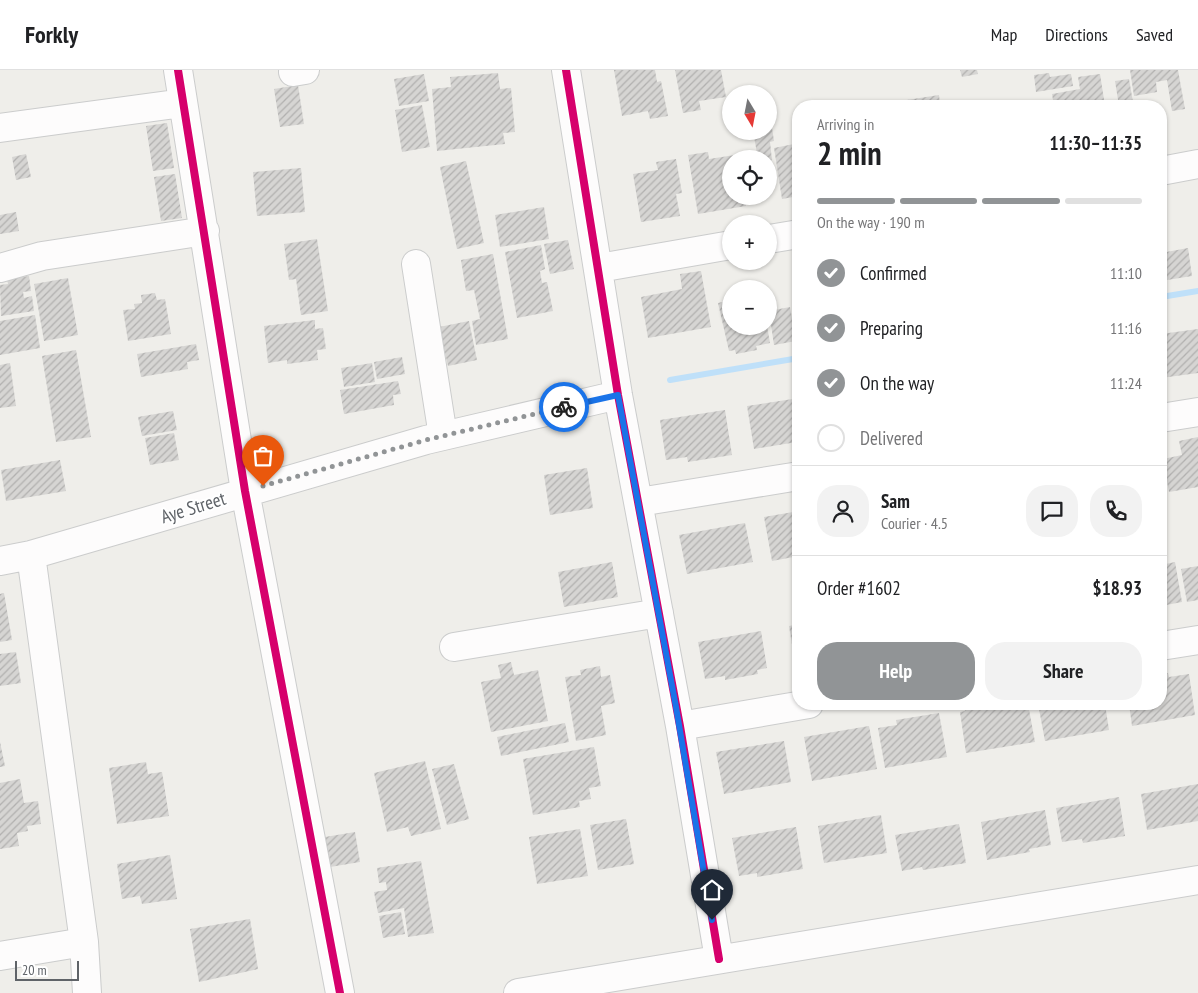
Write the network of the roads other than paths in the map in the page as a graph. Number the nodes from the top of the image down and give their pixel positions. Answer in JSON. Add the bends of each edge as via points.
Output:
{"nodes":[{"id":1,"x":178,"y":70,"type":"edge"},
{"id":2,"x":566,"y":70,"type":"edge"},
{"id":3,"x":183,"y":103,"type":"junction"},
{"id":4,"x":0,"y":128,"type":"edge"},
{"id":5,"x":1198,"y":164,"type":"edge"},
{"id":6,"x":1167,"y":169,"type":"edge"},
{"id":7,"x":205,"y":231,"type":"junction"},
{"id":8,"x":792,"y":235,"type":"edge"},
{"id":9,"x":777,"y":238,"type":"edge"},
{"id":10,"x":722,"y":247,"type":"edge"},
{"id":11,"x":416,"y":264,"type":"dead end"},
{"id":12,"x":0,"y":268,"type":"edge"},
{"id":13,"x":599,"y":268,"type":"junction"},
{"id":14,"x":618,"y":395,"type":"junction"},
{"id":15,"x":1198,"y":412,"type":"edge"},
{"id":16,"x":1167,"y":417,"type":"edge"},
{"id":17,"x":443,"y":436,"type":"junction"},
{"id":18,"x":792,"y":477,"type":"edge"},
{"id":19,"x":245,"y":491,"type":"junction"},
{"id":20,"x":639,"y":502,"type":"junction"},
{"id":21,"x":31,"y":555,"type":"junction"},
{"id":22,"x":0,"y":562,"type":"edge"},
{"id":23,"x":659,"y":613,"type":"junction"},
{"id":24,"x":1198,"y":640,"type":"edge"},
{"id":25,"x":1167,"y":645,"type":"edge"},
{"id":26,"x":454,"y":647,"type":"dead end"},
{"id":27,"x":792,"y":707,"type":"edge"},
{"id":28,"x":680,"y":726,"type":"junction"},
{"id":29,"x":1198,"y":880,"type":"edge"},
{"id":30,"x":84,"y":942,"type":"junction"},
{"id":31,"x":0,"y":956,"type":"edge"},
{"id":32,"x":719,"y":959,"type":"junction"},
{"id":33,"x":86,"y":993,"type":"edge"},
{"id":34,"x":340,"y":993,"type":"edge"},
{"id":35,"x":518,"y":993,"type":"edge"}],
"edges":[{"from":1,"to":3,"type":"street"},
{"from":2,"to":13,"type":"street"},
{"from":3,"to":4,"type":"street"},
{"from":3,"to":7,"type":"street"},
{"from":5,"to":6,"type":"street"},
{"from":7,"to":12,"type":"street","via":[[42,256]]},
{"from":7,"to":19,"type":"street"},
{"from":8,"to":9,"type":"street"},
{"from":10,"to":13,"type":"street"},
{"from":11,"to":17,"type":"street"},
{"from":13,"to":14,"type":"street"},
{"from":14,"to":17,"type":"street","name":"Aye Street"},
{"from":14,"to":20,"type":"street"},
{"from":15,"to":16,"type":"street"},
{"from":17,"to":19,"type":"street","name":"Aye Street"},
{"from":18,"to":20,"type":"street"},
{"from":19,"to":21,"type":"street","name":"Aye Street"},
{"from":19,"to":34,"type":"street"},
{"from":20,"to":23,"type":"street"},
{"from":21,"to":22,"type":"street","name":"Aye Street"},
{"from":21,"to":30,"type":"street"},
{"from":23,"to":26,"type":"street"},
{"from":23,"to":28,"type":"street"},
{"from":24,"to":25,"type":"street"},
{"from":27,"to":28,"type":"street"},
{"from":28,"to":32,"type":"street"},
{"from":29,"to":32,"type":"street"},
{"from":30,"to":31,"type":"street"},
{"from":30,"to":33,"type":"street"},
{"from":32,"to":35,"type":"street"}]}
